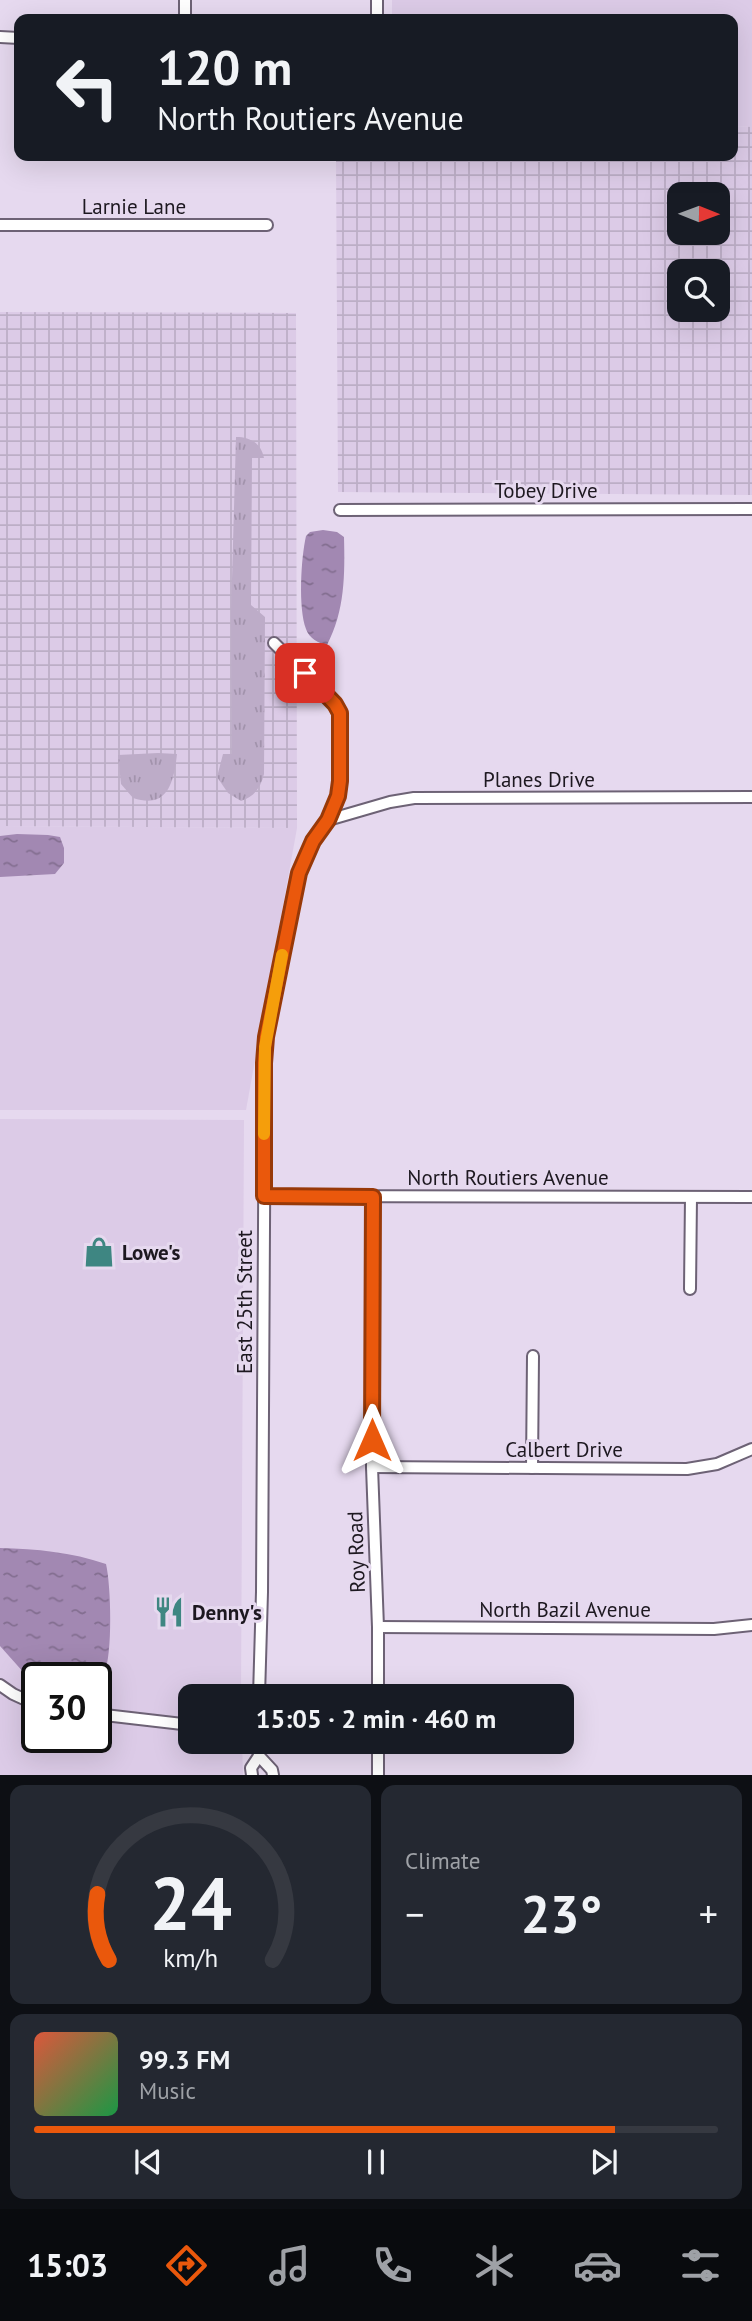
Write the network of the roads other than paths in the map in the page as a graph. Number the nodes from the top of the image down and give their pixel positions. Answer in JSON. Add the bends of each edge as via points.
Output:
{"nodes":[{"id":1,"x":0,"y":225,"type":"edge"},
{"id":2,"x":267,"y":225,"type":"dead end"},
{"id":3,"x":752,"y":509,"type":"edge"},
{"id":4,"x":340,"y":510,"type":"dead end"},
{"id":5,"x":274,"y":643,"type":"dead end"},
{"id":6,"x":752,"y":797,"type":"edge"},
{"id":7,"x":328,"y":820,"type":"junction"},
{"id":8,"x":264,"y":1196,"type":"junction"},
{"id":9,"x":373,"y":1197,"type":"junction"},
{"id":10,"x":691,"y":1197,"type":"junction"},
{"id":11,"x":752,"y":1197,"type":"edge"},
{"id":12,"x":690,"y":1289,"type":"dead end"},
{"id":13,"x":533,"y":1356,"type":"dead end"},
{"id":14,"x":752,"y":1449,"type":"edge"},
{"id":15,"x":372,"y":1466,"type":"junction"},
{"id":16,"x":532,"y":1468,"type":"junction"},
{"id":17,"x":752,"y":1625,"type":"edge"},
{"id":18,"x":378,"y":1627,"type":"junction"},
{"id":19,"x":259,"y":1684,"type":"edge"},
{"id":20,"x":378,"y":1684,"type":"edge"},
{"id":21,"x":0,"y":1685,"type":"edge"},
{"id":22,"x":21,"y":1698,"type":"edge"},
{"id":23,"x":112,"y":1716,"type":"edge"},
{"id":24,"x":178,"y":1723,"type":"edge"},
{"id":25,"x":378,"y":1754,"type":"edge"},
{"id":26,"x":259,"y":1756,"type":"joint"},
{"id":27,"x":252,"y":1775,"type":"edge"},
{"id":28,"x":273,"y":1775,"type":"edge"},
{"id":29,"x":378,"y":1775,"type":"edge"}],
"edges":[{"from":1,"to":2,"type":"street","name":"Larnie Lane"},
{"from":3,"to":4,"type":"street","name":"Tobey Drive"},
{"from":5,"to":7,"type":"street","name":"East 25th Street","via":[[340,713],[340,781]]},
{"from":6,"to":7,"type":"street","name":"Planes Drive","via":[[414,798]]},
{"from":7,"to":8,"type":"street","name":"East 25th Street","via":[[299,873],[266,1037]]},
{"from":8,"to":9,"type":"street","name":"North Routiers Avenue"},
{"from":8,"to":19,"type":"street","name":"East 25th Street"},
{"from":9,"to":10,"type":"street","name":"North Routiers Avenue"},
{"from":9,"to":15,"type":"street","name":"Roy Road"},
{"from":10,"to":11,"type":"street","name":"North Routiers Avenue"},
{"from":10,"to":12,"type":"street"},
{"from":13,"to":16,"type":"street"},
{"from":14,"to":16,"type":"street","name":"Calbert Drive","via":[[717,1464],[687,1469]]},
{"from":15,"to":16,"type":"street","name":"Calbert Drive"},
{"from":15,"to":18,"type":"street","name":"Roy Road"},
{"from":17,"to":18,"type":"street","name":"North Bazil Avenue","via":[[714,1629]]},
{"from":18,"to":20,"type":"street","name":"Roy Road"},
{"from":21,"to":22,"type":"street"},
{"from":23,"to":24,"type":"street"},
{"from":25,"to":29,"type":"street"},
{"from":26,"to":27,"type":"street"},
{"from":26,"to":28,"type":"street"}]}
